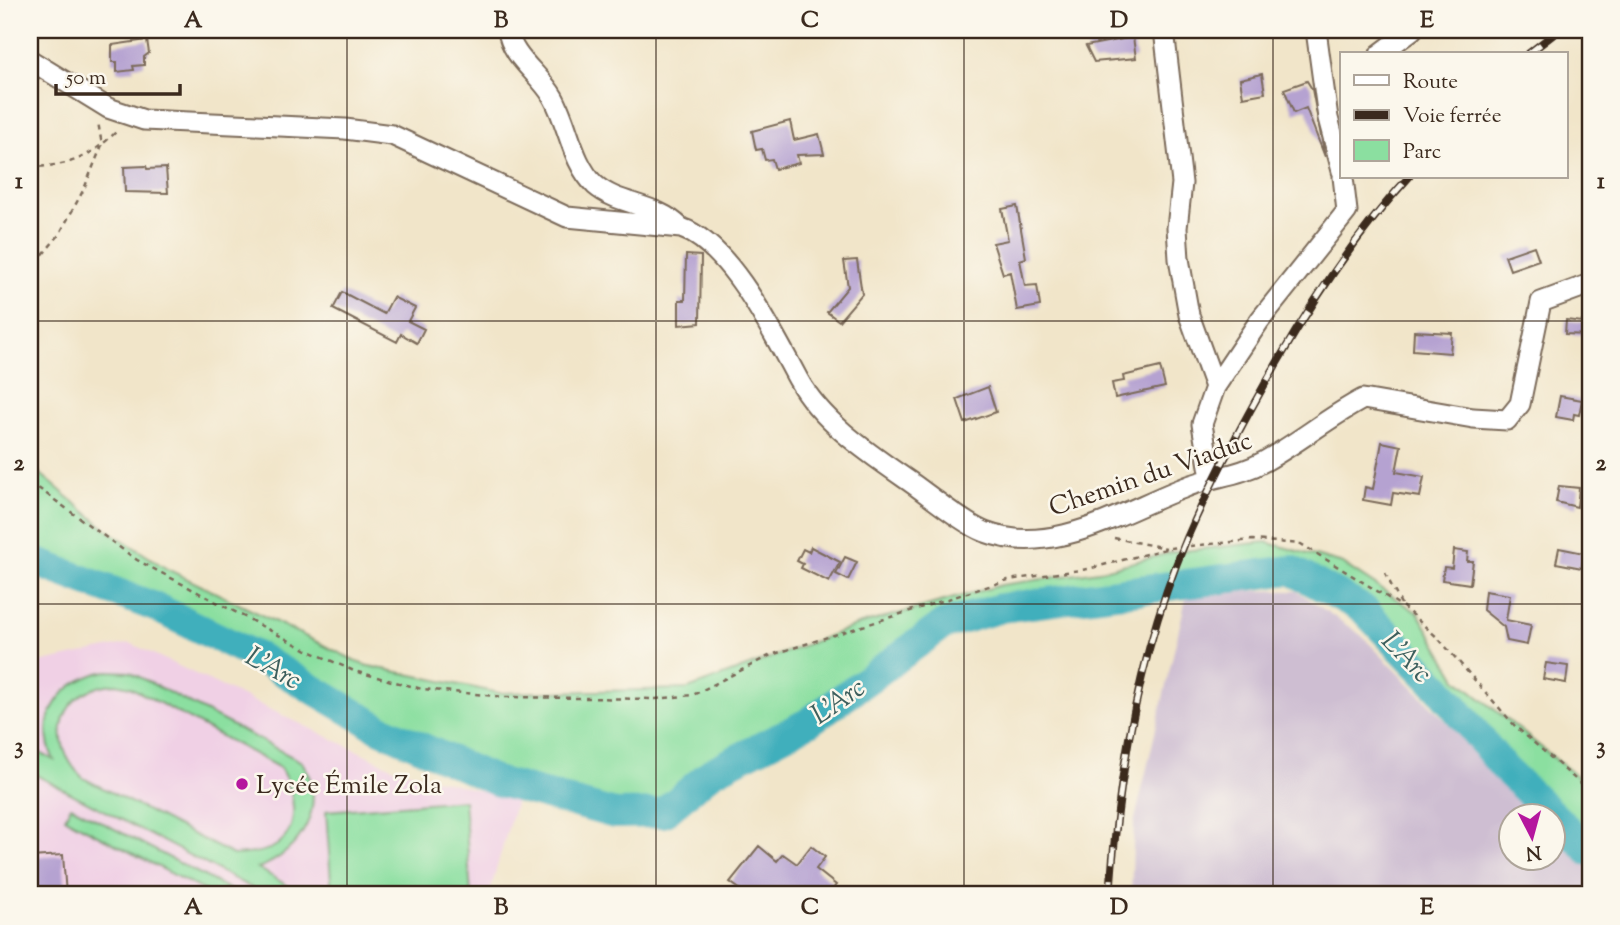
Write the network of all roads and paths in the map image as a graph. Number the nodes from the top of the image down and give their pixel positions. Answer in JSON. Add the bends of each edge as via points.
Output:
{"nodes":[{"id":1,"x":508,"y":30,"type":"edge"},
{"id":2,"x":1164,"y":30,"type":"edge"},
{"id":3,"x":1316,"y":30,"type":"edge"},
{"id":4,"x":1412,"y":30,"type":"edge"},
{"id":5,"x":1383,"y":52,"type":"edge"},
{"id":6,"x":30,"y":60,"type":"edge"},
{"id":7,"x":1333,"y":73,"type":"edge"},
{"id":8,"x":92,"y":98,"type":"junction"},
{"id":9,"x":131,"y":116,"type":"junction"},
{"id":10,"x":102,"y":145,"type":"junction"},
{"id":11,"x":1340,"y":163,"type":"edge"},
{"id":12,"x":30,"y":167,"type":"edge"},
{"id":13,"x":1343,"y":178,"type":"edge"},
{"id":14,"x":681,"y":228,"type":"junction"},
{"id":15,"x":30,"y":270,"type":"edge"},
{"id":16,"x":1590,"y":284,"type":"edge"},
{"id":17,"x":1215,"y":387,"type":"junction"},
{"id":18,"x":1211,"y":478,"type":"junction"},
{"id":19,"x":30,"y":482,"type":"edge"},
{"id":20,"x":1081,"y":531,"type":"junction"},
{"id":21,"x":1169,"y":548,"type":"junction"},
{"id":22,"x":1385,"y":573,"type":"dead end"},
{"id":23,"x":1403,"y":607,"type":"junction"},
{"id":24,"x":1590,"y":792,"type":"edge"}],
"edges":[{"from":1,"to":14,"type":"street","via":[[525,63],[553,96],[595,185],[667,214]]},
{"from":2,"to":17,"type":"street","via":[[1182,183],[1179,259],[1189,316]]},
{"from":3,"to":7,"type":"street"},
{"from":4,"to":5,"type":"street"},
{"from":6,"to":8,"type":"street","name":"Chemin du Viaduc"},
{"from":7,"to":11,"type":"street","via":[[1328,118]]},
{"from":8,"to":9,"type":"street","name":"Chemin du Viaduc"},
{"from":8,"to":10,"type":"path"},
{"from":9,"to":10,"type":"path"},
{"from":9,"to":14,"type":"street","name":"Chemin du Viaduc","via":[[392,135],[567,217]]},
{"from":10,"to":12,"type":"path","via":[[75,161]]},
{"from":10,"to":15,"type":"path","via":[[59,235]]},
{"from":13,"to":17,"type":"street","via":[[1347,211],[1260,320]]},
{"from":14,"to":20,"type":"street","name":"Chemin du Viaduc","via":[[712,244],[767,321],[808,396],[865,451],[984,532],[1028,541]]},
{"from":16,"to":18,"type":"street","name":"Chemin du Viaduc","via":[[1541,302],[1520,404],[1507,420],[1363,399],[1266,461],[1235,476]]},
{"from":17,"to":18,"type":"street","via":[[1202,424]]},
{"from":18,"to":20,"type":"street","name":"Chemin du Viaduc"},
{"from":19,"to":21,"type":"path","via":[[137,560],[305,649],[354,671],[422,689],[506,697],[656,699],[693,695],[771,654],[995,584],[1088,569]]},
{"from":20,"to":21,"type":"path"},
{"from":21,"to":23,"type":"path","via":[[1253,540],[1301,544]]},
{"from":22,"to":23,"type":"path"},
{"from":23,"to":24,"type":"path","via":[[1438,638],[1514,726]]}]}
